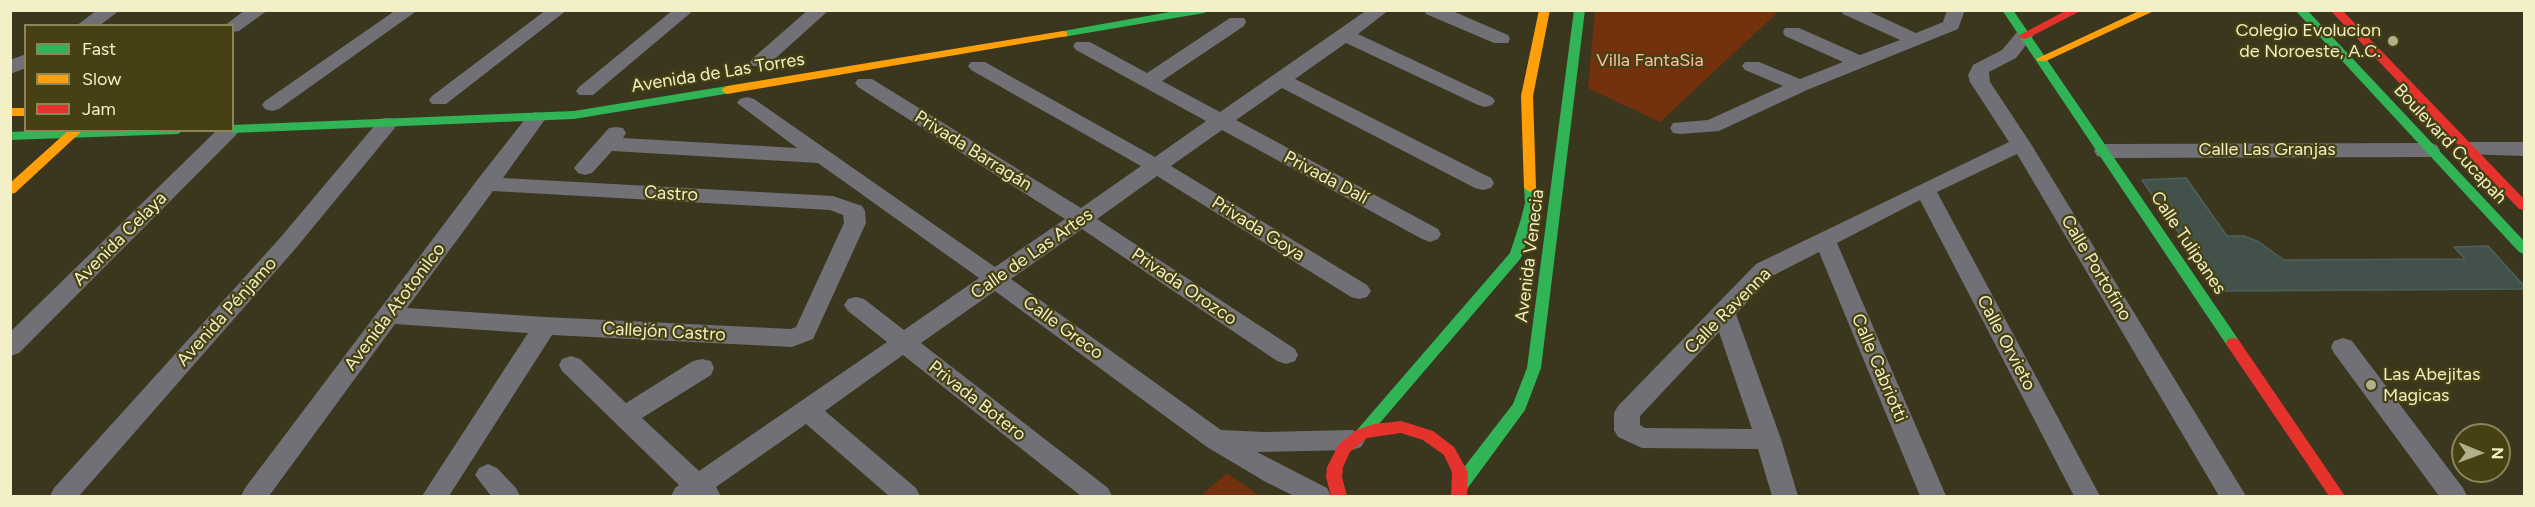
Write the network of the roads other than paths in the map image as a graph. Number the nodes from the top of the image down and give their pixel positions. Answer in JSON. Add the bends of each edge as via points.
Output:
{"nodes":[{"id":1,"x":111,"y":10,"type":"edge"},
{"id":2,"x":259,"y":10,"type":"edge"},
{"id":3,"x":409,"y":10,"type":"edge"},
{"id":4,"x":558,"y":10,"type":"edge"},
{"id":5,"x":685,"y":10,"type":"edge"},
{"id":6,"x":820,"y":10,"type":"edge"},
{"id":7,"x":1204,"y":10,"type":"edge"},
{"id":8,"x":1380,"y":10,"type":"edge"},
{"id":9,"x":1433,"y":10,"type":"edge"},
{"id":10,"x":1545,"y":10,"type":"edge"},
{"id":11,"x":1580,"y":10,"type":"edge"},
{"id":12,"x":1850,"y":10,"type":"edge"},
{"id":13,"x":1956,"y":10,"type":"edge"},
{"id":14,"x":2007,"y":10,"type":"edge"},
{"id":15,"x":2077,"y":10,"type":"edge"},
{"id":16,"x":2151,"y":10,"type":"edge"},
{"id":17,"x":2300,"y":10,"type":"edge"},
{"id":18,"x":2335,"y":10,"type":"edge"},
{"id":19,"x":1237,"y":22,"type":"dead end"},
{"id":20,"x":88,"y":24,"type":"edge"},
{"id":21,"x":234,"y":26,"type":"edge"},
{"id":22,"x":1792,"y":32,"type":"dead end"},
{"id":23,"x":1345,"y":35,"type":"junction"},
{"id":24,"x":2024,"y":36,"type":"junction"},
{"id":25,"x":1501,"y":39,"type":"dead end"},
{"id":26,"x":1916,"y":40,"type":"junction"},
{"id":27,"x":1083,"y":46,"type":"dead end"},
{"id":28,"x":2009,"y":54,"type":"junction"},
{"id":29,"x":782,"y":59,"type":"dead end"},
{"id":30,"x":2042,"y":59,"type":"junction"},
{"id":31,"x":24,"y":61,"type":"edge"},
{"id":32,"x":1858,"y":62,"type":"junction"},
{"id":33,"x":754,"y":63,"type":"joint"},
{"id":34,"x":978,"y":66,"type":"dead end"},
{"id":35,"x":1752,"y":66,"type":"dead end"},
{"id":36,"x":10,"y":68,"type":"edge"},
{"id":37,"x":1282,"y":80,"type":"junction"},
{"id":38,"x":1148,"y":81,"type":"junction"},
{"id":39,"x":865,"y":83,"type":"dead end"},
{"id":40,"x":1800,"y":86,"type":"junction"},
{"id":41,"x":609,"y":87,"type":"dead end"},
{"id":42,"x":581,"y":92,"type":"joint"},
{"id":43,"x":462,"y":99,"type":"dead end"},
{"id":44,"x":433,"y":100,"type":"joint"},
{"id":45,"x":1485,"y":101,"type":"dead end"},
{"id":46,"x":747,"y":103,"type":"dead end"},
{"id":47,"x":296,"y":104,"type":"dead end"},
{"id":48,"x":268,"y":105,"type":"joint"},
{"id":49,"x":536,"y":118,"type":"junction"},
{"id":50,"x":1221,"y":122,"type":"junction"},
{"id":51,"x":387,"y":124,"type":"junction"},
{"id":52,"x":1680,"y":128,"type":"dead end"},
{"id":53,"x":234,"y":130,"type":"edge"},
{"id":54,"x":75,"y":132,"type":"edge"},
{"id":55,"x":229,"y":132,"type":"edge"},
{"id":56,"x":10,"y":136,"type":"edge"},
{"id":57,"x":2021,"y":144,"type":"junction"},
{"id":58,"x":2470,"y":149,"type":"junction"},
{"id":59,"x":2524,"y":149,"type":"edge"},
{"id":60,"x":2430,"y":150,"type":"junction"},
{"id":61,"x":2104,"y":151,"type":"junction"},
{"id":62,"x":821,"y":156,"type":"junction"},
{"id":63,"x":1158,"y":167,"type":"junction"},
{"id":64,"x":585,"y":168,"type":"dead end"},
{"id":65,"x":1483,"y":183,"type":"dead end"},
{"id":66,"x":486,"y":184,"type":"junction"},
{"id":67,"x":1925,"y":189,"type":"junction"},
{"id":68,"x":10,"y":190,"type":"edge"},
{"id":69,"x":2524,"y":206,"type":"edge"},
{"id":70,"x":854,"y":211,"type":"joint"},
{"id":71,"x":1082,"y":219,"type":"junction"},
{"id":72,"x":1430,"y":234,"type":"dead end"},
{"id":73,"x":1825,"y":240,"type":"junction"},
{"id":74,"x":2524,"y":249,"type":"edge"},
{"id":75,"x":996,"y":279,"type":"junction"},
{"id":76,"x":1359,"y":291,"type":"dead end"},
{"id":77,"x":856,"y":305,"type":"dead end"},
{"id":78,"x":1724,"y":313,"type":"junction"},
{"id":79,"x":390,"y":315,"type":"junction"},
{"id":80,"x":545,"y":326,"type":"junction"},
{"id":81,"x":903,"y":343,"type":"junction"},
{"id":82,"x":10,"y":347,"type":"edge"},
{"id":83,"x":2343,"y":347,"type":"dead end"},
{"id":84,"x":1286,"y":354,"type":"dead end"},
{"id":85,"x":571,"y":365,"type":"dead end"},
{"id":86,"x":702,"y":368,"type":"dead end"},
{"id":87,"x":807,"y":411,"type":"junction"},
{"id":88,"x":625,"y":417,"type":"junction"},
{"id":89,"x":1357,"y":437,"type":"junction"},
{"id":90,"x":1768,"y":439,"type":"junction"},
{"id":91,"x":1216,"y":440,"type":"junction"},
{"id":92,"x":488,"y":475,"type":"dead end"},
{"id":93,"x":1460,"y":490,"type":"edge"},
{"id":94,"x":697,"y":493,"type":"edge"},
{"id":95,"x":63,"y":496,"type":"edge"},
{"id":96,"x":254,"y":496,"type":"edge"},
{"id":97,"x":435,"y":496,"type":"edge"},
{"id":98,"x":507,"y":496,"type":"edge"},
{"id":99,"x":908,"y":496,"type":"edge"},
{"id":100,"x":1099,"y":496,"type":"edge"},
{"id":101,"x":1318,"y":496,"type":"edge"},
{"id":102,"x":1339,"y":496,"type":"edge"},
{"id":103,"x":1785,"y":496,"type":"edge"},
{"id":104,"x":1933,"y":496,"type":"edge"},
{"id":105,"x":2087,"y":496,"type":"edge"},
{"id":106,"x":2233,"y":496,"type":"edge"},
{"id":107,"x":2337,"y":496,"type":"edge"},
{"id":108,"x":2454,"y":496,"type":"edge"}],
"edges":[{"from":1,"to":20,"type":"street"},
{"from":2,"to":21,"type":"street"},
{"from":3,"to":48,"type":"street"},
{"from":4,"to":44,"type":"street"},
{"from":5,"to":42,"type":"street"},
{"from":6,"to":33,"type":"street"},
{"from":7,"to":49,"type":"main road","name":"Avenida de Las Torres","via":[[574,115]]},
{"from":8,"to":23,"type":"street","name":"Calle de Las Artes"},
{"from":9,"to":25,"type":"street"},
{"from":10,"to":89,"type":"main road","name":"Avenida Venecia","via":[[1527,96],[1531,203],[1516,255]]},
{"from":11,"to":93,"type":"main road","name":"Avenida Venecia","via":[[1534,368],[1520,406]]},
{"from":12,"to":26,"type":"street"},
{"from":13,"to":26,"type":"street","via":[[1951,25]]},
{"from":14,"to":24,"type":"main road","name":"Calle Tulipanes"},
{"from":15,"to":24,"type":"main road"},
{"from":16,"to":30,"type":"main road"},
{"from":17,"to":60,"type":"main road","name":"Boulevard Cucapah"},
{"from":18,"to":58,"type":"main road","name":"Boulevard Cucapah"},
{"from":19,"to":38,"type":"street"},
{"from":22,"to":32,"type":"street"},
{"from":23,"to":37,"type":"street","name":"Calle de Las Artes"},
{"from":23,"to":45,"type":"street"},
{"from":24,"to":28,"type":"street","name":"Calle Portofino"},
{"from":24,"to":30,"type":"main road","name":"Calle Tulipanes"},
{"from":26,"to":32,"type":"street"},
{"from":27,"to":38,"type":"street","name":"Privada Dalí"},
{"from":28,"to":30,"type":"street"},
{"from":28,"to":57,"type":"street","name":"Calle Portofino","via":[[1980,69],[1978,75]]},
{"from":29,"to":33,"type":"main road","name":"Avenida de Las Torres"},
{"from":30,"to":61,"type":"main road","name":"Calle Tulipanes"},
{"from":31,"to":36,"type":"street"},
{"from":32,"to":40,"type":"street"},
{"from":34,"to":63,"type":"street","name":"Privada Goya"},
{"from":35,"to":40,"type":"street"},
{"from":37,"to":50,"type":"street","name":"Calle de Las Artes"},
{"from":37,"to":65,"type":"street"},
{"from":38,"to":50,"type":"street","name":"Privada Dalí"},
{"from":39,"to":71,"type":"street","name":"Privada Barragán"},
{"from":40,"to":52,"type":"street","via":[[1712,126]]},
{"from":41,"to":42,"type":"main road","name":"Avenida de Las Torres"},
{"from":43,"to":44,"type":"main road"},
{"from":46,"to":62,"type":"street","name":"Calle Greco"},
{"from":47,"to":48,"type":"main road"},
{"from":49,"to":51,"type":"main road","name":"Avenida de Las Torres"},
{"from":49,"to":66,"type":"street","name":"Avenida Atotonilco"},
{"from":50,"to":63,"type":"street","name":"Calle de Las Artes"},
{"from":50,"to":72,"type":"street","name":"Privada Dalí"},
{"from":51,"to":53,"type":"main road","name":"Avenida de Las Torres"},
{"from":51,"to":95,"type":"street","name":"Avenida Pénjamo","via":[[288,243]]},
{"from":54,"to":56,"type":"main road"},
{"from":54,"to":68,"type":"main road"},
{"from":55,"to":82,"type":"street","name":"Avenida Celaya"},
{"from":57,"to":67,"type":"street","name":"Calle Ravenna"},
{"from":57,"to":106,"type":"street","name":"Calle Portofino"},
{"from":58,"to":59,"type":"street"},
{"from":58,"to":69,"type":"main road","name":"Boulevard Cucapah"},
{"from":60,"to":61,"type":"street","name":"Calle Las Granjas"},
{"from":60,"to":74,"type":"main road","name":"Boulevard Cucapah"},
{"from":61,"to":107,"type":"main road","name":"Calle Tulipanes"},
{"from":62,"to":64,"type":"street","via":[[611,138]]},
{"from":62,"to":75,"type":"street","name":"Calle Greco"},
{"from":63,"to":71,"type":"street","name":"Calle de Las Artes"},
{"from":63,"to":76,"type":"street","name":"Privada Goya"},
{"from":66,"to":70,"type":"street","name":"Castro","via":[[833,203]]},
{"from":66,"to":79,"type":"street","name":"Avenida Atotonilco"},
{"from":67,"to":73,"type":"street","name":"Calle Ravenna"},
{"from":67,"to":105,"type":"street","name":"Calle Orvieto"},
{"from":70,"to":80,"type":"street","name":"Callejón Castro","via":[[855,223],[805,333],[800,336]]},
{"from":71,"to":75,"type":"street","name":"Calle de Las Artes"},
{"from":71,"to":84,"type":"street","name":"Privada Orozco"},
{"from":73,"to":78,"type":"street","name":"Calle Ravenna","via":[[1764,270]]},
{"from":73,"to":104,"type":"street","name":"Calle Cabriotti"},
{"from":75,"to":81,"type":"street","name":"Calle de Las Artes"},
{"from":75,"to":91,"type":"street","name":"Calle Greco"},
{"from":77,"to":81,"type":"street","name":"Privada Botero"},
{"from":78,"to":90,"type":"street"},
{"from":78,"to":90,"type":"street","name":"Calle Ravenna","via":[[1627,413],[1627,430],[1642,438]]},
{"from":79,"to":80,"type":"street","name":"Callejón Castro"},
{"from":79,"to":96,"type":"street","name":"Avenida Atotonilco"},
{"from":80,"to":97,"type":"street"},
{"from":81,"to":87,"type":"street","name":"Calle de Las Artes"},
{"from":81,"to":100,"type":"street","name":"Privada Botero"},
{"from":83,"to":108,"type":"street"},
{"from":85,"to":88,"type":"street"},
{"from":86,"to":88,"type":"street"},
{"from":87,"to":94,"type":"street","name":"Calle de Las Artes"},
{"from":87,"to":99,"type":"street"},
{"from":88,"to":94,"type":"street"},
{"from":89,"to":91,"type":"street","via":[[1264,442]]},
{"from":89,"to":93,"type":"main road","via":[[1374,429],[1401,427],[1428,435],[1452,456],[1460,472]]},
{"from":89,"to":102,"type":"main road","name":"Avenida Venecia","via":[[1338,457],[1334,477]]},
{"from":90,"to":103,"type":"street"},
{"from":91,"to":101,"type":"street","name":"Calle Greco"},
{"from":92,"to":98,"type":"street"}]}
